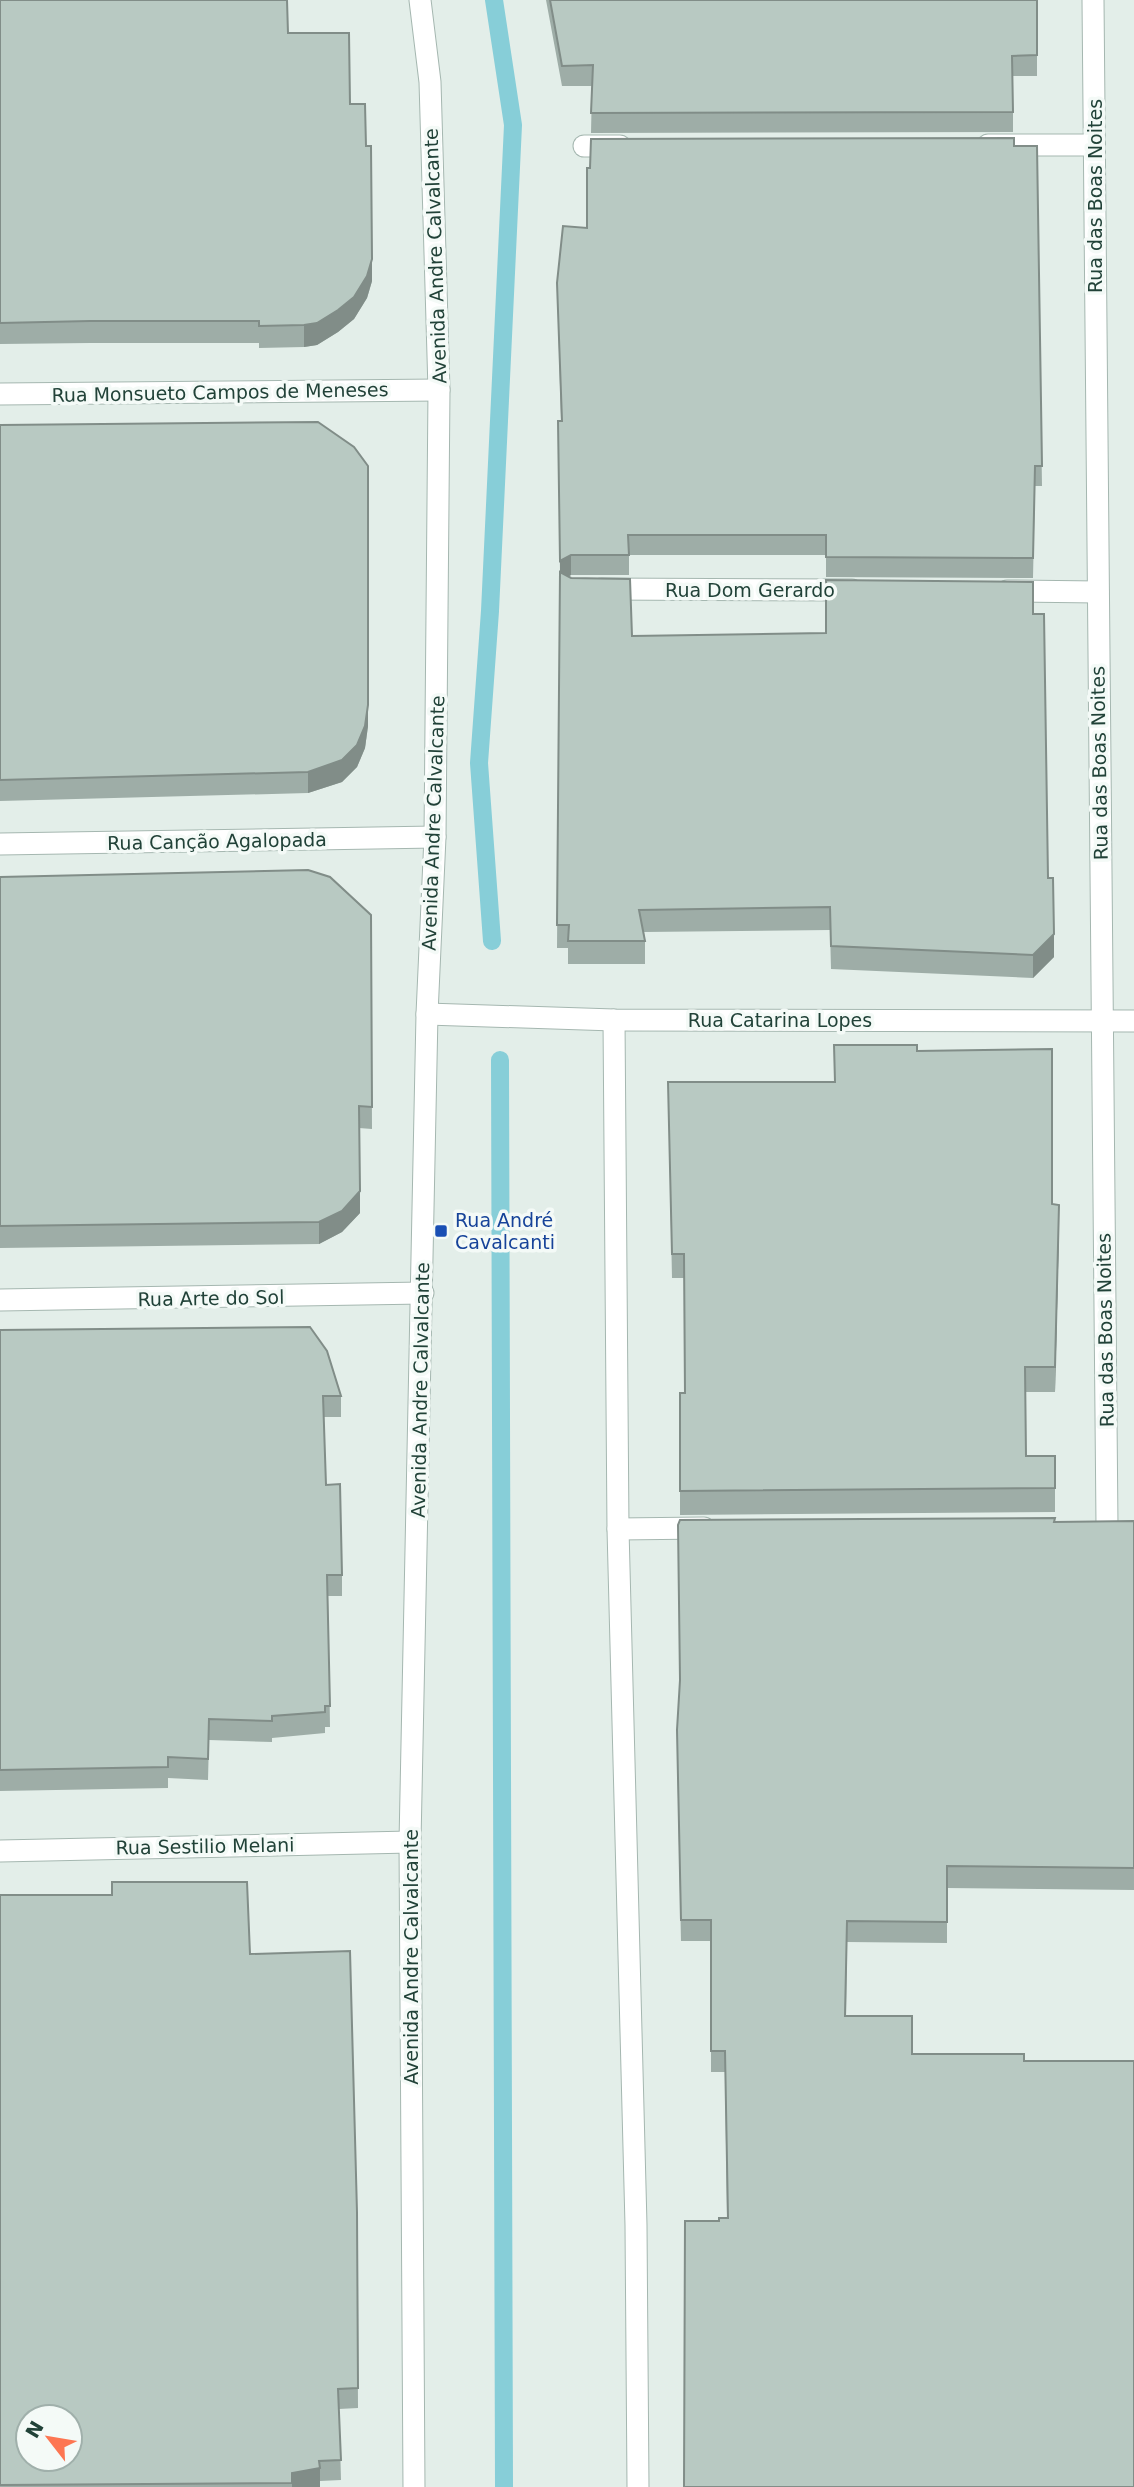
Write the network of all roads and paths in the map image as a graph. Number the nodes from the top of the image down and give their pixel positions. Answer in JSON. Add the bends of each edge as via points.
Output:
{"nodes":[{"id":1,"x":420,"y":0,"type":"edge"},
{"id":2,"x":1093,"y":0,"type":"edge"},
{"id":3,"x":970,"y":145,"type":"edge"},
{"id":4,"x":1094,"y":145,"type":"junction"},
{"id":5,"x":584,"y":146,"type":"dead end"},
{"id":6,"x":639,"y":146,"type":"edge"},
{"id":7,"x":439,"y":390,"type":"junction"},
{"id":8,"x":0,"y":394,"type":"edge"},
{"id":9,"x":585,"y":588,"type":"edge"},
{"id":10,"x":876,"y":590,"type":"edge"},
{"id":11,"x":987,"y":591,"type":"edge"},
{"id":12,"x":1098,"y":592,"type":"junction"},
{"id":13,"x":435,"y":837,"type":"junction"},
{"id":14,"x":0,"y":844,"type":"edge"},
{"id":15,"x":426,"y":1014,"type":"junction"},
{"id":16,"x":614,"y":1020,"type":"junction"},
{"id":17,"x":1102,"y":1021,"type":"junction"},
{"id":18,"x":1134,"y":1021,"type":"edge"},
{"id":19,"x":423,"y":1293,"type":"junction"},
{"id":20,"x":0,"y":1300,"type":"edge"},
{"id":21,"x":1079,"y":1525,"type":"edge"},
{"id":22,"x":1107,"y":1525,"type":"junction"},
{"id":23,"x":1134,"y":1525,"type":"edge"},
{"id":24,"x":730,"y":1528,"type":"edge"},
{"id":25,"x":618,"y":1529,"type":"junction"},
{"id":26,"x":410,"y":1842,"type":"junction"},
{"id":27,"x":0,"y":1851,"type":"edge"},
{"id":28,"x":414,"y":2487,"type":"edge"},
{"id":29,"x":638,"y":2487,"type":"edge"}],
"edges":[{"from":1,"to":7,"type":"street","name":"Avenida Andre Calvalcante","via":[[430,82]]},
{"from":2,"to":4,"type":"street","name":"Rua das Boas Noites"},
{"from":3,"to":4,"type":"street"},
{"from":4,"to":12,"type":"street","name":"Rua das Boas Noites"},
{"from":5,"to":6,"type":"street"},
{"from":7,"to":8,"type":"street","name":"Rua Monsueto Campos de Meneses"},
{"from":7,"to":13,"type":"street","name":"Avenida Andre Calvalcante"},
{"from":9,"to":10,"type":"street","name":"Rua Dom Gerardo"},
{"from":11,"to":12,"type":"street"},
{"from":12,"to":17,"type":"street","name":"Rua das Boas Noites"},
{"from":13,"to":14,"type":"street","name":"Rua Canção Agalopada"},
{"from":13,"to":15,"type":"street","name":"Avenida Andre Calvalcante"},
{"from":15,"to":16,"type":"street","name":"Rua Catarina Lopes"},
{"from":15,"to":19,"type":"street","name":"Avenida Andre Calvalcante"},
{"from":16,"to":17,"type":"street","name":"Rua Catarina Lopes"},
{"from":16,"to":25,"type":"street"},
{"from":17,"to":18,"type":"street","name":"Rua Catarina Lopes"},
{"from":17,"to":22,"type":"street","name":"Rua das Boas Noites"},
{"from":19,"to":20,"type":"street","name":"Rua Arte do Sol"},
{"from":19,"to":26,"type":"street","name":"Avenida Andre Calvalcante"},
{"from":21,"to":22,"type":"street"},
{"from":22,"to":23,"type":"street"},
{"from":24,"to":25,"type":"street"},
{"from":25,"to":29,"type":"street"},
{"from":26,"to":27,"type":"street","name":"Rua Sestilio Melani"},
{"from":26,"to":28,"type":"street","name":"Avenida Andre Calvalcante"}]}
